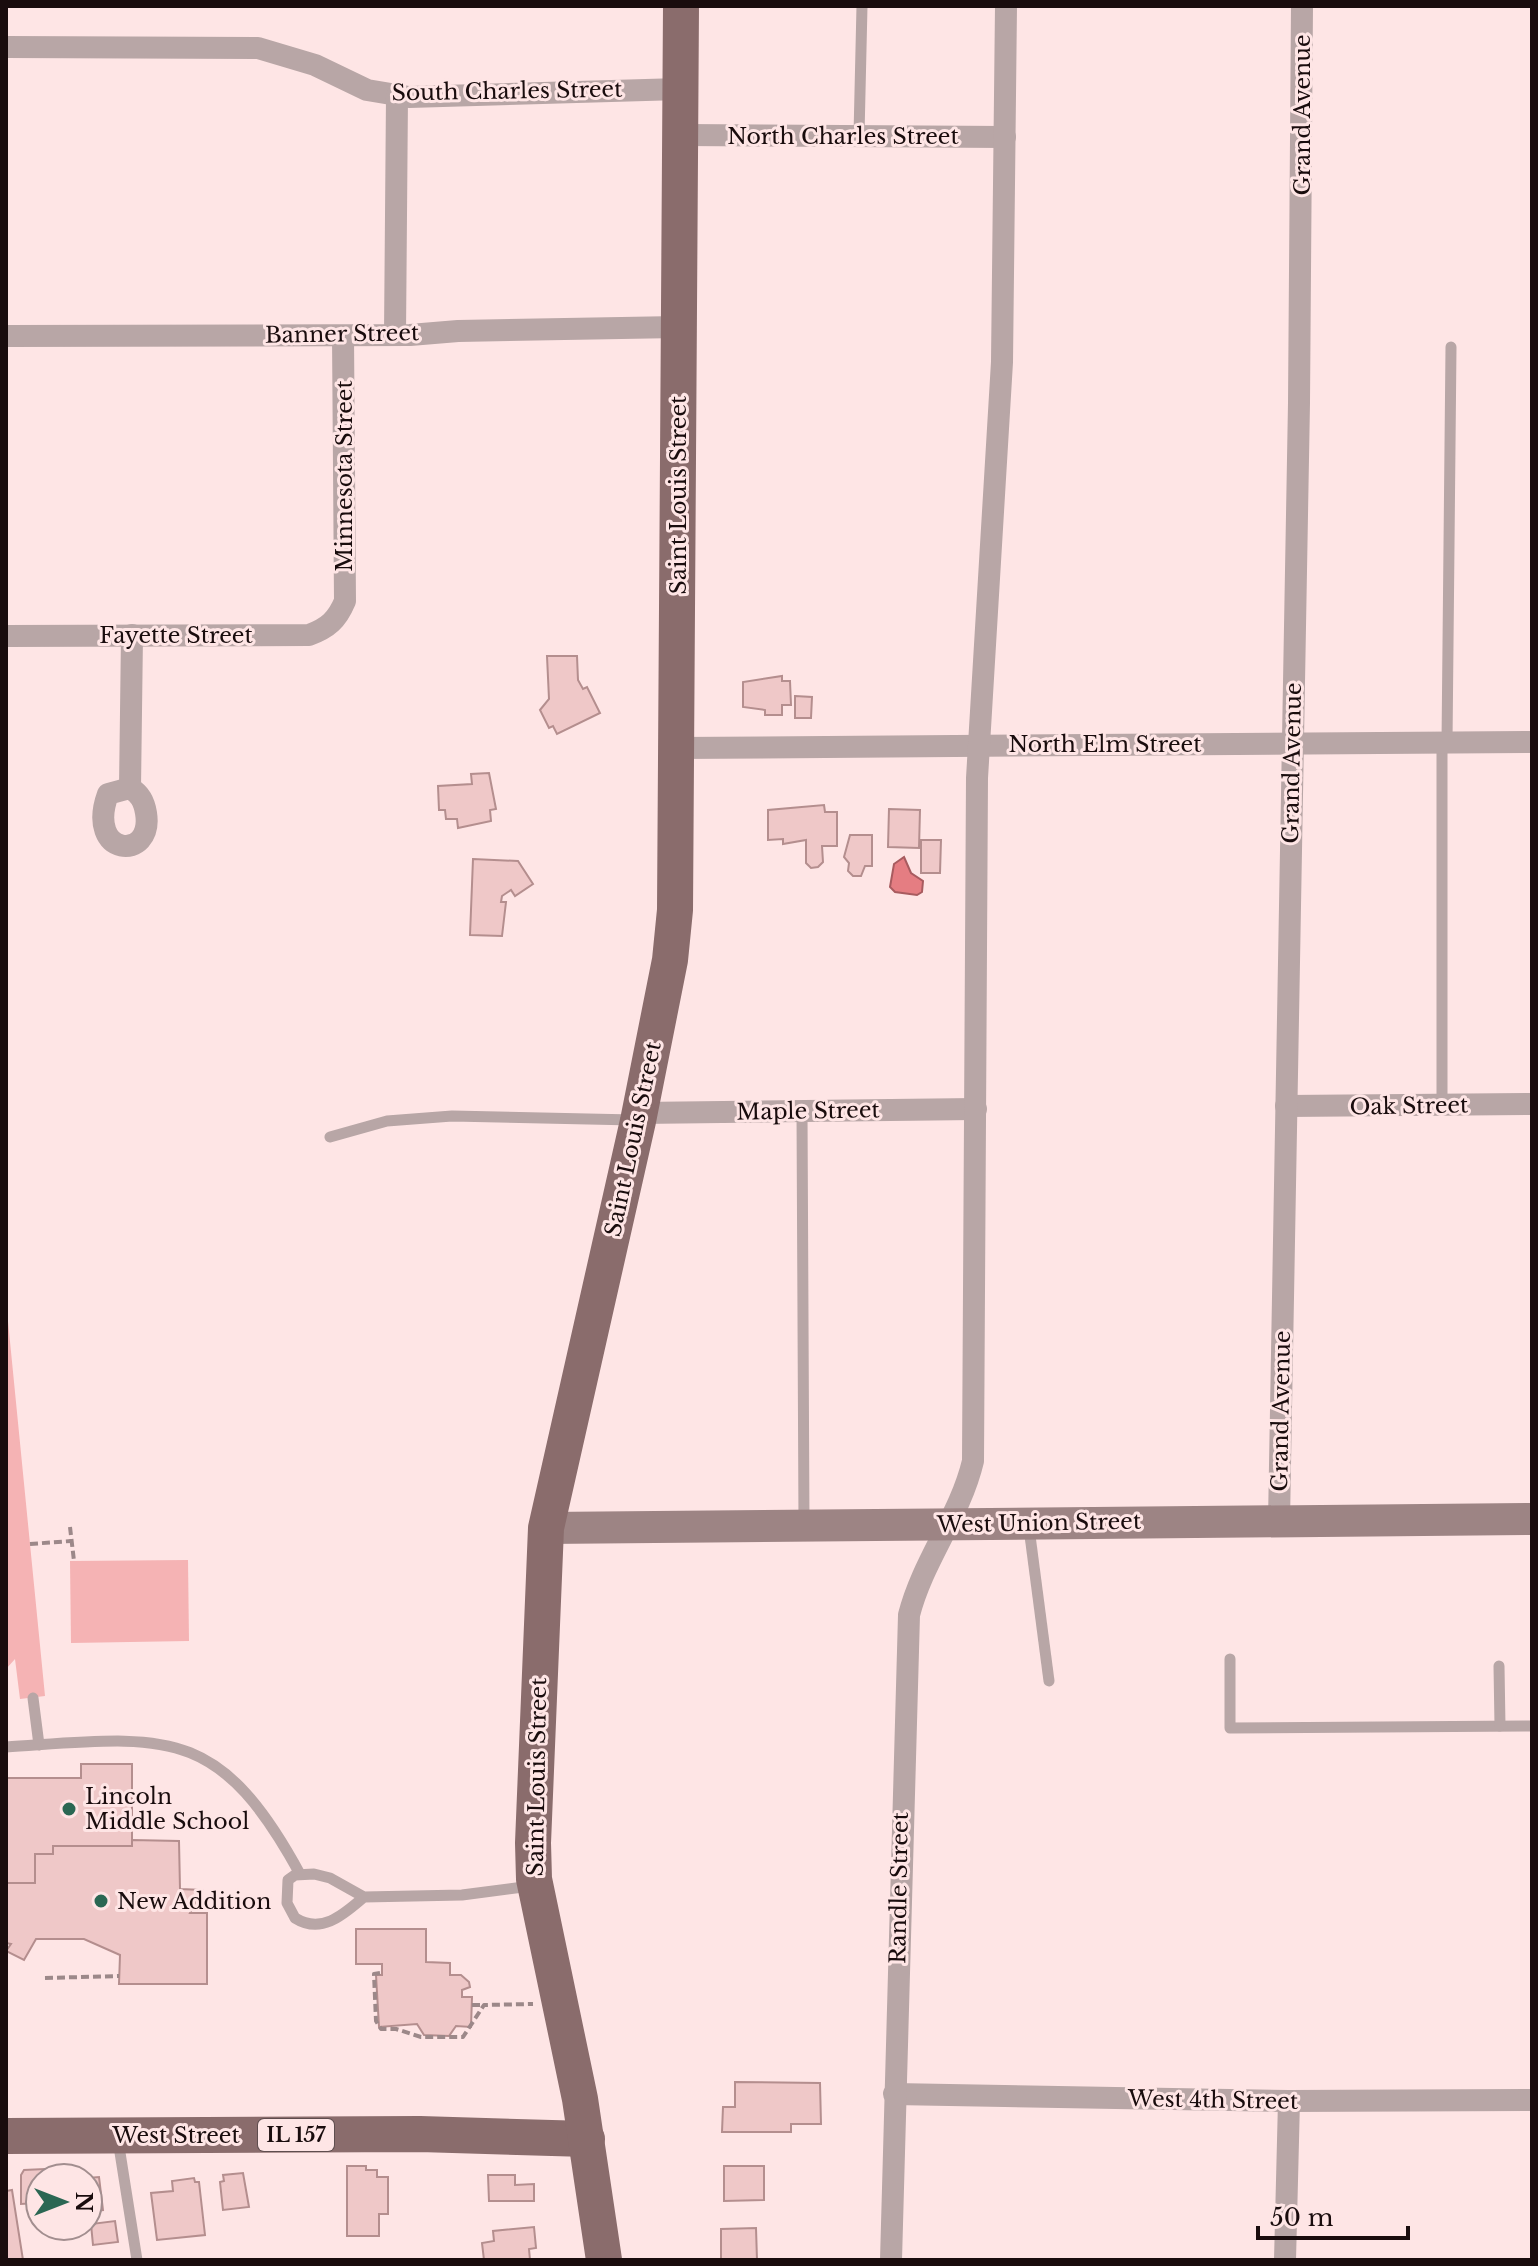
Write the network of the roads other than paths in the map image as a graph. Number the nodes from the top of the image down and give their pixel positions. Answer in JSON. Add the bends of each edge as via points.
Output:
{"nodes":[{"id":1,"x":681,"y":6,"type":"edge"},
{"id":2,"x":862,"y":6,"type":"edge"},
{"id":3,"x":1006,"y":6,"type":"edge"},
{"id":4,"x":1302,"y":6,"type":"edge"},
{"id":5,"x":6,"y":47,"type":"edge"},
{"id":6,"x":680,"y":89,"type":"junction"},
{"id":7,"x":397,"y":96,"type":"junction"},
{"id":8,"x":681,"y":135,"type":"junction"},
{"id":9,"x":859,"y":135,"type":"junction"},
{"id":10,"x":1005,"y":137,"type":"junction"},
{"id":11,"x":678,"y":327,"type":"junction"},
{"id":12,"x":395,"y":335,"type":"junction"},
{"id":13,"x":6,"y":336,"type":"edge"},
{"id":14,"x":343,"y":336,"type":"junction"},
{"id":15,"x":1451,"y":347,"type":"dead end"},
{"id":16,"x":339,"y":616,"type":"joint"},
{"id":17,"x":132,"y":635,"type":"junction"},
{"id":18,"x":6,"y":636,"type":"edge"},
{"id":19,"x":1532,"y":742,"type":"edge"},
{"id":20,"x":1445,"y":743,"type":"junction"},
{"id":21,"x":978,"y":744,"type":"junction"},
{"id":22,"x":1293,"y":744,"type":"junction"},
{"id":23,"x":677,"y":748,"type":"junction"},
{"id":24,"x":130,"y":788,"type":"dead end"},
{"id":25,"x":1532,"y":1104,"type":"edge"},
{"id":26,"x":1286,"y":1106,"type":"junction"},
{"id":27,"x":1442,"y":1106,"type":"junction"},
{"id":28,"x":976,"y":1109,"type":"junction"},
{"id":29,"x":802,"y":1111,"type":"junction"},
{"id":30,"x":639,"y":1117,"type":"junction"},
{"id":31,"x":330,"y":1137,"type":"dead end"},
{"id":32,"x":1532,"y":1519,"type":"edge"},
{"id":33,"x":1279,"y":1521,"type":"junction"},
{"id":34,"x":1028,"y":1523,"type":"junction"},
{"id":35,"x":947,"y":1524,"type":"junction"},
{"id":36,"x":804,"y":1525,"type":"junction"},
{"id":37,"x":546,"y":1528,"type":"junction"},
{"id":38,"x":1230,"y":1659,"type":"dead end"},
{"id":39,"x":1499,"y":1666,"type":"dead end"},
{"id":40,"x":1049,"y":1681,"type":"dead end"},
{"id":41,"x":33,"y":1698,"type":"dead end"},
{"id":42,"x":1500,"y":1726,"type":"junction"},
{"id":43,"x":1532,"y":1726,"type":"edge"},
{"id":44,"x":39,"y":1745,"type":"junction"},
{"id":45,"x":6,"y":1747,"type":"edge"},
{"id":46,"x":300,"y":1874,"type":"junction"},
{"id":47,"x":536,"y":1886,"type":"junction"},
{"id":48,"x":364,"y":1897,"type":"junction"},
{"id":49,"x":894,"y":2094,"type":"junction"},
{"id":50,"x":1532,"y":2100,"type":"edge"},
{"id":51,"x":1289,"y":2101,"type":"junction"},
{"id":52,"x":117,"y":2135,"type":"junction"},
{"id":53,"x":6,"y":2136,"type":"edge"},
{"id":54,"x":587,"y":2139,"type":"junction"},
{"id":55,"x":137,"y":2260,"type":"edge"},
{"id":56,"x":604,"y":2260,"type":"edge"},
{"id":57,"x":891,"y":2260,"type":"edge"},
{"id":58,"x":1285,"y":2260,"type":"edge"}],
"edges":[{"from":1,"to":6,"type":"main road","name":"Saint Louis Street"},
{"from":2,"to":9,"type":"lane"},
{"from":3,"to":10,"type":"street","name":"Randle Street"},
{"from":4,"to":22,"type":"street","name":"Grand Avenue"},
{"from":5,"to":7,"type":"street","name":"South Charles Street","via":[[258,48],[315,65],[367,90]]},
{"from":6,"to":7,"type":"street","name":"South Charles Street"},
{"from":6,"to":8,"type":"main road","name":"Saint Louis Street"},
{"from":7,"to":12,"type":"street"},
{"from":8,"to":9,"type":"street","name":"North Charles Street"},
{"from":8,"to":11,"type":"main road","name":"Saint Louis Street"},
{"from":9,"to":10,"type":"street","name":"North Charles Street"},
{"from":10,"to":21,"type":"street","name":"Randle Street","via":[[1002,362]]},
{"from":11,"to":12,"type":"street","name":"Banner Street"},
{"from":11,"to":23,"type":"main road","name":"Saint Louis Street"},
{"from":12,"to":14,"type":"street","name":"Banner Street"},
{"from":13,"to":14,"type":"street","name":"Banner Street"},
{"from":14,"to":16,"type":"street","name":"Minnesota Street","via":[[345,601]]},
{"from":15,"to":20,"type":"lane"},
{"from":16,"to":17,"type":"street","name":"Fayette Street","via":[[309,635]]},
{"from":17,"to":18,"type":"street","name":"Fayette Street"},
{"from":17,"to":24,"type":"street"},
{"from":19,"to":20,"type":"street","name":"North Elm Street"},
{"from":20,"to":22,"type":"street","name":"North Elm Street"},
{"from":20,"to":27,"type":"lane"},
{"from":21,"to":22,"type":"street","name":"North Elm Street"},
{"from":21,"to":23,"type":"street","name":"North Elm Street"},
{"from":21,"to":28,"type":"street","name":"Randle Street"},
{"from":22,"to":26,"type":"street","name":"Grand Avenue"},
{"from":23,"to":30,"type":"main road","name":"Saint Louis Street","via":[[673,927]]},
{"from":25,"to":27,"type":"street","name":"Oak Street"},
{"from":26,"to":27,"type":"street","name":"Oak Street"},
{"from":26,"to":33,"type":"street","name":"Grand Avenue"},
{"from":28,"to":29,"type":"street","name":"Maple Street"},
{"from":28,"to":35,"type":"street","name":"Randle Street","via":[[973,1461],[967,1489]]},
{"from":29,"to":30,"type":"street","name":"Maple Street"},
{"from":29,"to":36,"type":"lane"},
{"from":30,"to":31,"type":"lane","via":[[452,1116],[387,1121]]},
{"from":30,"to":37,"type":"main road","name":"Saint Louis Street"},
{"from":32,"to":33,"type":"street","name":"West Union Street"},
{"from":33,"to":34,"type":"street","name":"West Union Street"},
{"from":34,"to":35,"type":"street","name":"West Union Street"},
{"from":34,"to":40,"type":"lane"},
{"from":35,"to":36,"type":"street","name":"West Union Street"},
{"from":35,"to":49,"type":"street","name":"Randle Street","via":[[918,1582],[909,1615]]},
{"from":36,"to":37,"type":"street","name":"West Union Street"},
{"from":37,"to":47,"type":"main road","name":"Saint Louis Street","via":[[533,1843]]},
{"from":38,"to":42,"type":"lane","via":[[1230,1728]]},
{"from":39,"to":42,"type":"lane"},
{"from":41,"to":44,"type":"lane"},
{"from":42,"to":43,"type":"lane"},
{"from":44,"to":45,"type":"lane"},
{"from":44,"to":46,"type":"lane","via":[[155,1741],[185,1749],[226,1773],[253,1798]]},
{"from":46,"to":48,"type":"lane","via":[[330,1878]]},
{"from":46,"to":48,"type":"lane","via":[[288,1880],[286,1892],[295,1918],[304,1924],[333,1921]]},
{"from":47,"to":48,"type":"lane","via":[[462,1895]]},
{"from":47,"to":54,"type":"main road","name":"Saint Louis Street"},
{"from":49,"to":51,"type":"street","name":"West 4th Street"},
{"from":49,"to":57,"type":"street","name":"Randle Street"},
{"from":50,"to":51,"type":"street","name":"West 4th Street"},
{"from":51,"to":58,"type":"street"},
{"from":52,"to":53,"type":"main road","name":"West Street","number":"IL 157"},
{"from":52,"to":54,"type":"main road","name":"West Street","number":"IL 157"},
{"from":52,"to":55,"type":"lane"},
{"from":54,"to":56,"type":"main road","name":"Saint Louis Street"}]}
